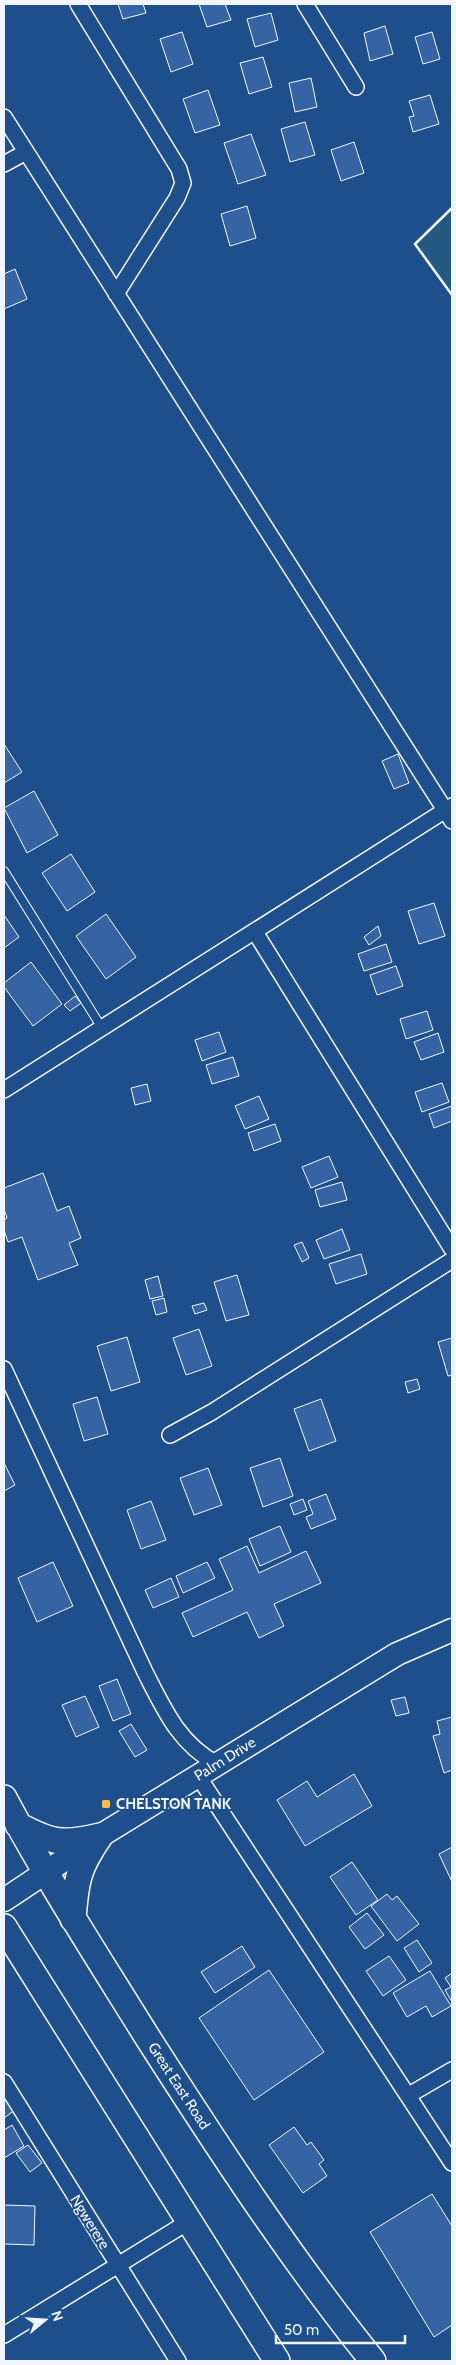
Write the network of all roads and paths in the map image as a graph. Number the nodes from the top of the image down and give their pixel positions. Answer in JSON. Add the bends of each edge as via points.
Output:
{"nodes":[{"id":1,"x":78,"y":4,"type":"edge"},
{"id":2,"x":305,"y":4,"type":"edge"},
{"id":3,"x":356,"y":87,"type":"dead end"},
{"id":4,"x":4,"y":117,"type":"edge"},
{"id":5,"x":26,"y":152,"type":"junction"},
{"id":6,"x":4,"y":164,"type":"edge"},
{"id":7,"x":116,"y":294,"type":"junction"},
{"id":8,"x":450,"y":813,"type":"edge"},
{"id":9,"x":4,"y":871,"type":"edge"},
{"id":10,"x":255,"y":932,"type":"junction"},
{"id":11,"x":102,"y":1028,"type":"junction"},
{"id":12,"x":4,"y":1090,"type":"edge"},
{"id":13,"x":452,"y":1249,"type":"edge"},
{"id":14,"x":452,"y":1260,"type":"edge"},
{"id":15,"x":4,"y":1369,"type":"edge"},
{"id":16,"x":170,"y":1435,"type":"dead end"},
{"id":17,"x":452,"y":1630,"type":"edge"},
{"id":18,"x":207,"y":1770,"type":"junction"},
{"id":19,"x":4,"y":1798,"type":"edge"},
{"id":20,"x":18,"y":1825,"type":"junction"},
{"id":21,"x":100,"y":1836,"type":"junction"},
{"id":22,"x":45,"y":1874,"type":"junction"},
{"id":23,"x":4,"y":1900,"type":"edge"},
{"id":24,"x":73,"y":1919,"type":"junction"},
{"id":25,"x":4,"y":1927,"type":"edge"},
{"id":26,"x":452,"y":2070,"type":"edge"},
{"id":27,"x":4,"y":2082,"type":"edge"},
{"id":28,"x":409,"y":2095,"type":"junction"},
{"id":29,"x":452,"y":2163,"type":"edge"},
{"id":30,"x":188,"y":2222,"type":"junction"},
{"id":31,"x":116,"y":2266,"type":"junction"},
{"id":32,"x":4,"y":2335,"type":"edge"},
{"id":33,"x":178,"y":2361,"type":"edge"},
{"id":34,"x":277,"y":2361,"type":"edge"},
{"id":35,"x":373,"y":2361,"type":"edge"}],
"edges":[{"from":1,"to":7,"type":"street","via":[[179,169],[183,183],[177,198]]},
{"from":2,"to":3,"type":"street"},
{"from":4,"to":5,"type":"street"},
{"from":5,"to":6,"type":"street"},
{"from":5,"to":7,"type":"street"},
{"from":7,"to":8,"type":"street"},
{"from":8,"to":10,"type":"street"},
{"from":9,"to":11,"type":"lane"},
{"from":10,"to":11,"type":"street"},
{"from":10,"to":13,"type":"street"},
{"from":11,"to":12,"type":"street"},
{"from":14,"to":16,"type":"street","via":[[212,1412]]},
{"from":15,"to":18,"type":"street","via":[[145,1672],[168,1716],[184,1740],[200,1755]]},
{"from":17,"to":18,"type":"street","name":"Palm Drive","via":[[397,1654]]},
{"from":18,"to":21,"type":"street","name":"Palm Drive"},
{"from":18,"to":28,"type":"street"},
{"from":19,"to":20,"type":"main road","name":"Great East Road"},
{"from":20,"to":21,"type":"main road","via":[[43,1838],[72,1842]]},
{"from":20,"to":22,"type":"main road","name":"Great East Road"},
{"from":21,"to":22,"type":"street","name":"Palm Drive"},
{"from":21,"to":24,"type":"main road","via":[[84,1860],[75,1888]]},
{"from":22,"to":23,"type":"street","name":"Palm Drive"},
{"from":22,"to":24,"type":"main road","name":"Great East Road"},
{"from":24,"to":35,"type":"main road","name":"Great East Road","via":[[196,2114],[290,2250]]},
{"from":25,"to":30,"type":"main road"},
{"from":26,"to":28,"type":"street"},
{"from":27,"to":31,"type":"street","name":"Ngwerere"},
{"from":28,"to":29,"type":"street"},
{"from":30,"to":31,"type":"street"},
{"from":30,"to":34,"type":"main road"},
{"from":31,"to":32,"type":"street"},
{"from":31,"to":33,"type":"street","name":"Ngwerere"}]}
